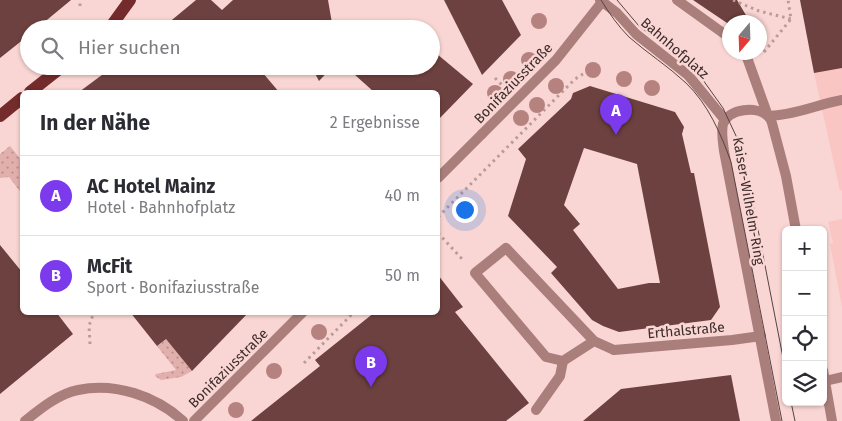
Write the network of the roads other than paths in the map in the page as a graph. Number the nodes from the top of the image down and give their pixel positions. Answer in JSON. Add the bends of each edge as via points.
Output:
{"nodes":[{"id":1,"x":130,"y":0,"type":"edge"},
{"id":2,"x":677,"y":0,"type":"edge"},
{"id":3,"x":601,"y":1,"type":"edge"},
{"id":4,"x":116,"y":20,"type":"edge"},
{"id":5,"x":722,"y":32,"type":"edge"},
{"id":6,"x":749,"y":60,"type":"edge"},
{"id":7,"x":52,"y":75,"type":"edge"},
{"id":8,"x":33,"y":90,"type":"edge"},
{"id":9,"x":20,"y":100,"type":"edge"},
{"id":10,"x":842,"y":100,"type":"edge"},
{"id":11,"x":0,"y":116,"type":"edge"},
{"id":12,"x":768,"y":116,"type":"junction"},
{"id":13,"x":725,"y":120,"type":"junction"},
{"id":14,"x":440,"y":176,"type":"edge"},
{"id":15,"x":795,"y":226,"type":"edge"},
{"id":16,"x":300,"y":315,"type":"edge"},
{"id":17,"x":761,"y":336,"type":"junction"},
{"id":18,"x":594,"y":341,"type":"junction"},
{"id":19,"x":564,"y":361,"type":"junction"},
{"id":20,"x":842,"y":377,"type":"edge"},
{"id":21,"x":827,"y":381,"type":"edge"},
{"id":22,"x":827,"y":392,"type":"edge"},
{"id":23,"x":536,"y":410,"type":"dead end"},
{"id":24,"x":24,"y":421,"type":"edge"},
{"id":25,"x":183,"y":421,"type":"edge"},
{"id":26,"x":194,"y":421,"type":"edge"},
{"id":27,"x":776,"y":421,"type":"edge"},
{"id":28,"x":832,"y":421,"type":"edge"}],
"edges":[{"from":1,"to":4,"type":"main road"},
{"from":2,"to":5,"type":"street"},
{"from":3,"to":13,"type":"street","name":"Bahnhofplatz","via":[[688,75]]},
{"from":3,"to":14,"type":"street","name":"Bonifaziusstraße","via":[[556,60]]},
{"from":6,"to":12,"type":"street"},
{"from":7,"to":8,"type":"main road"},
{"from":9,"to":11,"type":"main road"},
{"from":10,"to":12,"type":"street","via":[[801,112]]},
{"from":12,"to":13,"type":"street","name":"Kaiser-Wilhelm-Ring","via":[[745,109]]},
{"from":12,"to":15,"type":"street","via":[[776,134]]},
{"from":13,"to":17,"type":"street","name":"Kaiser-Wilhelm-Ring","via":[[726,164]]},
{"from":16,"to":26,"type":"street","name":"Bonifaziusstraße"},
{"from":17,"to":18,"type":"street","name":"Erthalstraße","via":[[614,350]]},
{"from":17,"to":27,"type":"street","name":"Kaiser-Wilhelm-Ring"},
{"from":18,"to":19,"type":"street"},
{"from":18,"to":19,"type":"street","via":[[506,248],[475,273],[546,357]]},
{"from":19,"to":23,"type":"street","via":[[560,376]]},
{"from":20,"to":21,"type":"street"},
{"from":22,"to":28,"type":"street"},
{"from":24,"to":25,"type":"street","via":[[65,395],[96,388],[120,389],[143,396]]}]}
